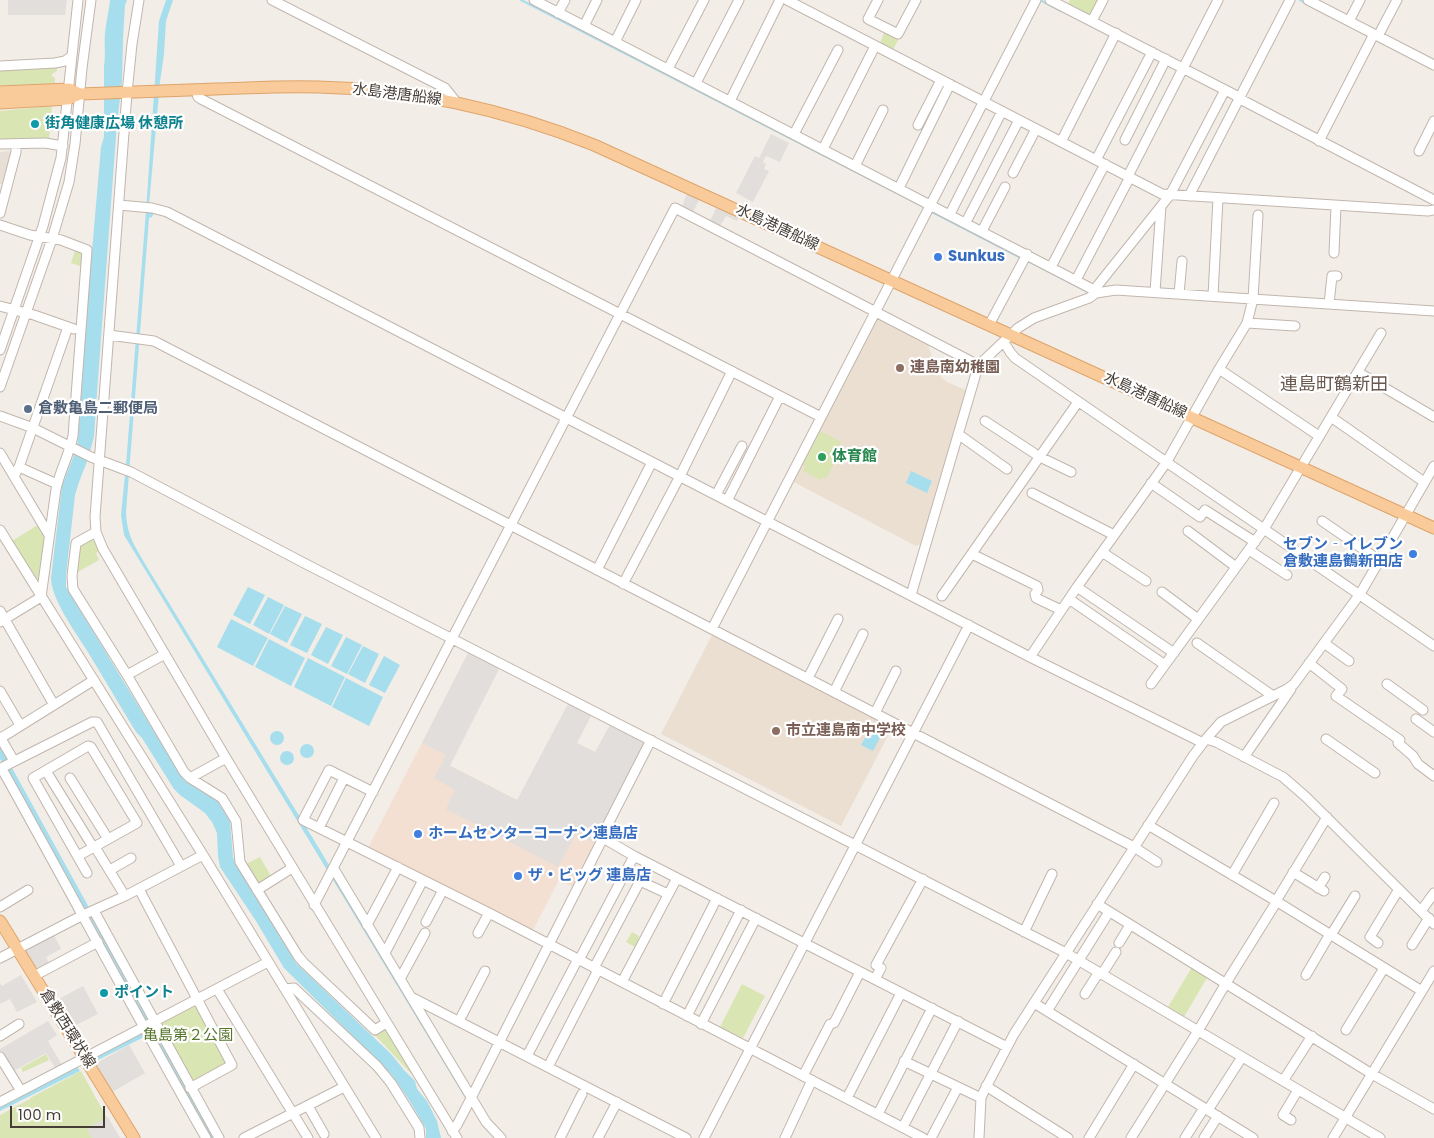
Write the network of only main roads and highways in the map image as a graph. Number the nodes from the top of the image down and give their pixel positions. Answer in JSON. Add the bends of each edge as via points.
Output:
{"nodes":[{"id":1,"x":3,"y":91,"type":"edge"},
{"id":2,"x":68,"y":94,"type":"junction"},
{"id":3,"x":0,"y":103,"type":"edge"},
{"id":4,"x":1434,"y":528,"type":"edge"},
{"id":5,"x":0,"y":920,"type":"edge"},
{"id":6,"x":134,"y":1138,"type":"edge"}],
"edges":[{"from":1,"to":2,"type":"main road","name":"水島港唐船線"},
{"from":2,"to":3,"type":"main road","name":"水島港唐船線"},
{"from":2,"to":4,"type":"main road","name":"水島港唐船線","via":[[336,88],[457,103],[530,122],[594,145],[989,325],[1007,338],[1193,418]]},
{"from":5,"to":6,"type":"main road","name":"倉敷西環状線"}]}
